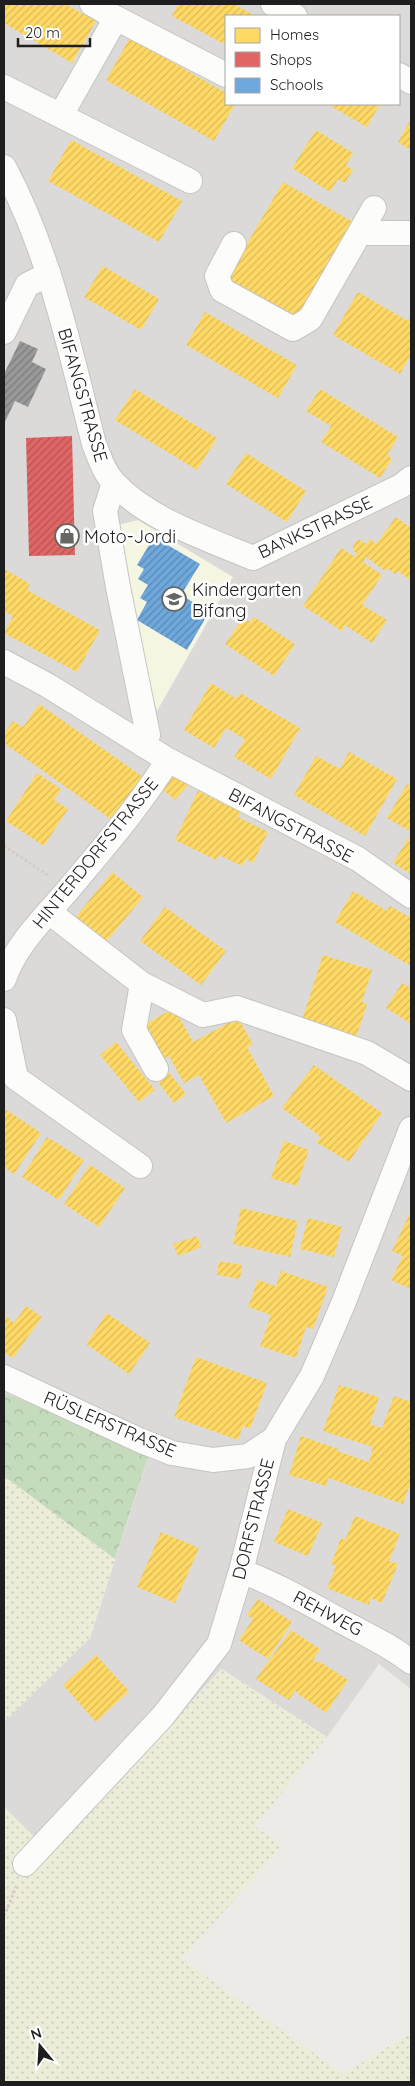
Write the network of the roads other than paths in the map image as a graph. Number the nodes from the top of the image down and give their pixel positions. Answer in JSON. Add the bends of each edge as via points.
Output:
{"nodes":[{"id":1,"x":92,"y":4,"type":"edge"},
{"id":2,"x":273,"y":4,"type":"edge"},
{"id":3,"x":294,"y":15,"type":"edge"},
{"id":4,"x":116,"y":18,"type":"junction"},
{"id":5,"x":225,"y":74,"type":"edge"},
{"id":6,"x":400,"y":75,"type":"edge"},
{"id":7,"x":411,"y":82,"type":"edge"},
{"id":8,"x":4,"y":87,"type":"edge"},
{"id":9,"x":61,"y":115,"type":"junction"},
{"id":10,"x":4,"y":167,"type":"edge"},
{"id":11,"x":190,"y":181,"type":"dead end"},
{"id":12,"x":374,"y":208,"type":"dead end"},
{"id":13,"x":361,"y":233,"type":"junction"},
{"id":14,"x":411,"y":233,"type":"edge"},
{"id":15,"x":234,"y":244,"type":"dead end"},
{"id":16,"x":49,"y":274,"type":"junction"},
{"id":17,"x":4,"y":332,"type":"edge"},
{"id":18,"x":411,"y":478,"type":"edge"},
{"id":19,"x":114,"y":483,"type":"junction"},
{"id":20,"x":4,"y":662,"type":"edge"},
{"id":21,"x":143,"y":745,"type":"junction"},
{"id":22,"x":168,"y":760,"type":"junction"},
{"id":23,"x":411,"y":896,"type":"edge"},
{"id":24,"x":49,"y":912,"type":"junction"},
{"id":25,"x":12,"y":940,"type":"edge"},
{"id":26,"x":4,"y":979,"type":"edge"},
{"id":27,"x":142,"y":984,"type":"junction"},
{"id":28,"x":4,"y":1020,"type":"edge"},
{"id":29,"x":156,"y":1069,"type":"dead end"},
{"id":30,"x":411,"y":1078,"type":"edge"},
{"id":31,"x":411,"y":1129,"type":"edge"},
{"id":32,"x":140,"y":1166,"type":"dead end"},
{"id":33,"x":4,"y":1377,"type":"edge"},
{"id":34,"x":274,"y":1438,"type":"junction"},
{"id":35,"x":241,"y":1571,"type":"junction"},
{"id":36,"x":411,"y":1662,"type":"edge"},
{"id":37,"x":25,"y":1864,"type":"road end"}],
"edges":[{"from":1,"to":4,"type":"street"},
{"from":2,"to":3,"type":"street"},
{"from":4,"to":5,"type":"street"},
{"from":4,"to":9,"type":"street"},
{"from":6,"to":7,"type":"street"},
{"from":8,"to":9,"type":"street"},
{"from":9,"to":11,"type":"street"},
{"from":10,"to":16,"type":"street","name":"BIFANGSTRASSE","via":[[19,195]]},
{"from":12,"to":13,"type":"street"},
{"from":13,"to":14,"type":"street"},
{"from":13,"to":15,"type":"street","via":[[310,319],[293,329],[222,290],[217,276]]},
{"from":16,"to":17,"type":"street","via":[[27,285]]},
{"from":16,"to":19,"type":"street","name":"BIFANGSTRASSE","via":[[94,444],[102,466]]},
{"from":18,"to":19,"type":"street","name":"BANKSTRASSE","via":[[401,486],[253,558],[180,528],[132,499]]},
{"from":19,"to":21,"type":"street","name":"BIFANGSTRASSE","via":[[105,511],[148,735]]},
{"from":20,"to":21,"type":"street","name":"BIFANGSTRASSE"},
{"from":21,"to":22,"type":"street","name":"BIFANGSTRASSE"},
{"from":22,"to":23,"type":"street","name":"BIFANGSTRASSE","via":[[358,859]]},
{"from":22,"to":24,"type":"street","name":"HINTERDORFSTRASSE","via":[[120,827]]},
{"from":24,"to":25,"type":"street","name":"HINTERDORFSTRASSE"},
{"from":24,"to":27,"type":"street"},
{"from":25,"to":26,"type":"street","name":"HINTERDORFSTRASSE"},
{"from":27,"to":29,"type":"street","via":[[134,1030]]},
{"from":27,"to":30,"type":"street","via":[[203,1015],[237,1008],[367,1053]]},
{"from":28,"to":32,"type":"street","via":[[16,1078]]},
{"from":31,"to":34,"type":"street","name":"DORFSTRASSE","via":[[312,1376]]},
{"from":33,"to":34,"type":"street","name":"RÜSLERSTRASSE","via":[[172,1453],[213,1460],[248,1456]]},
{"from":34,"to":35,"type":"street","name":"DORFSTRASSE"},
{"from":35,"to":36,"type":"street","name":"REHWEG","via":[[296,1596]]},
{"from":35,"to":37,"type":"street","name":"DORFSTRASSE","via":[[219,1644],[163,1716]]}]}
